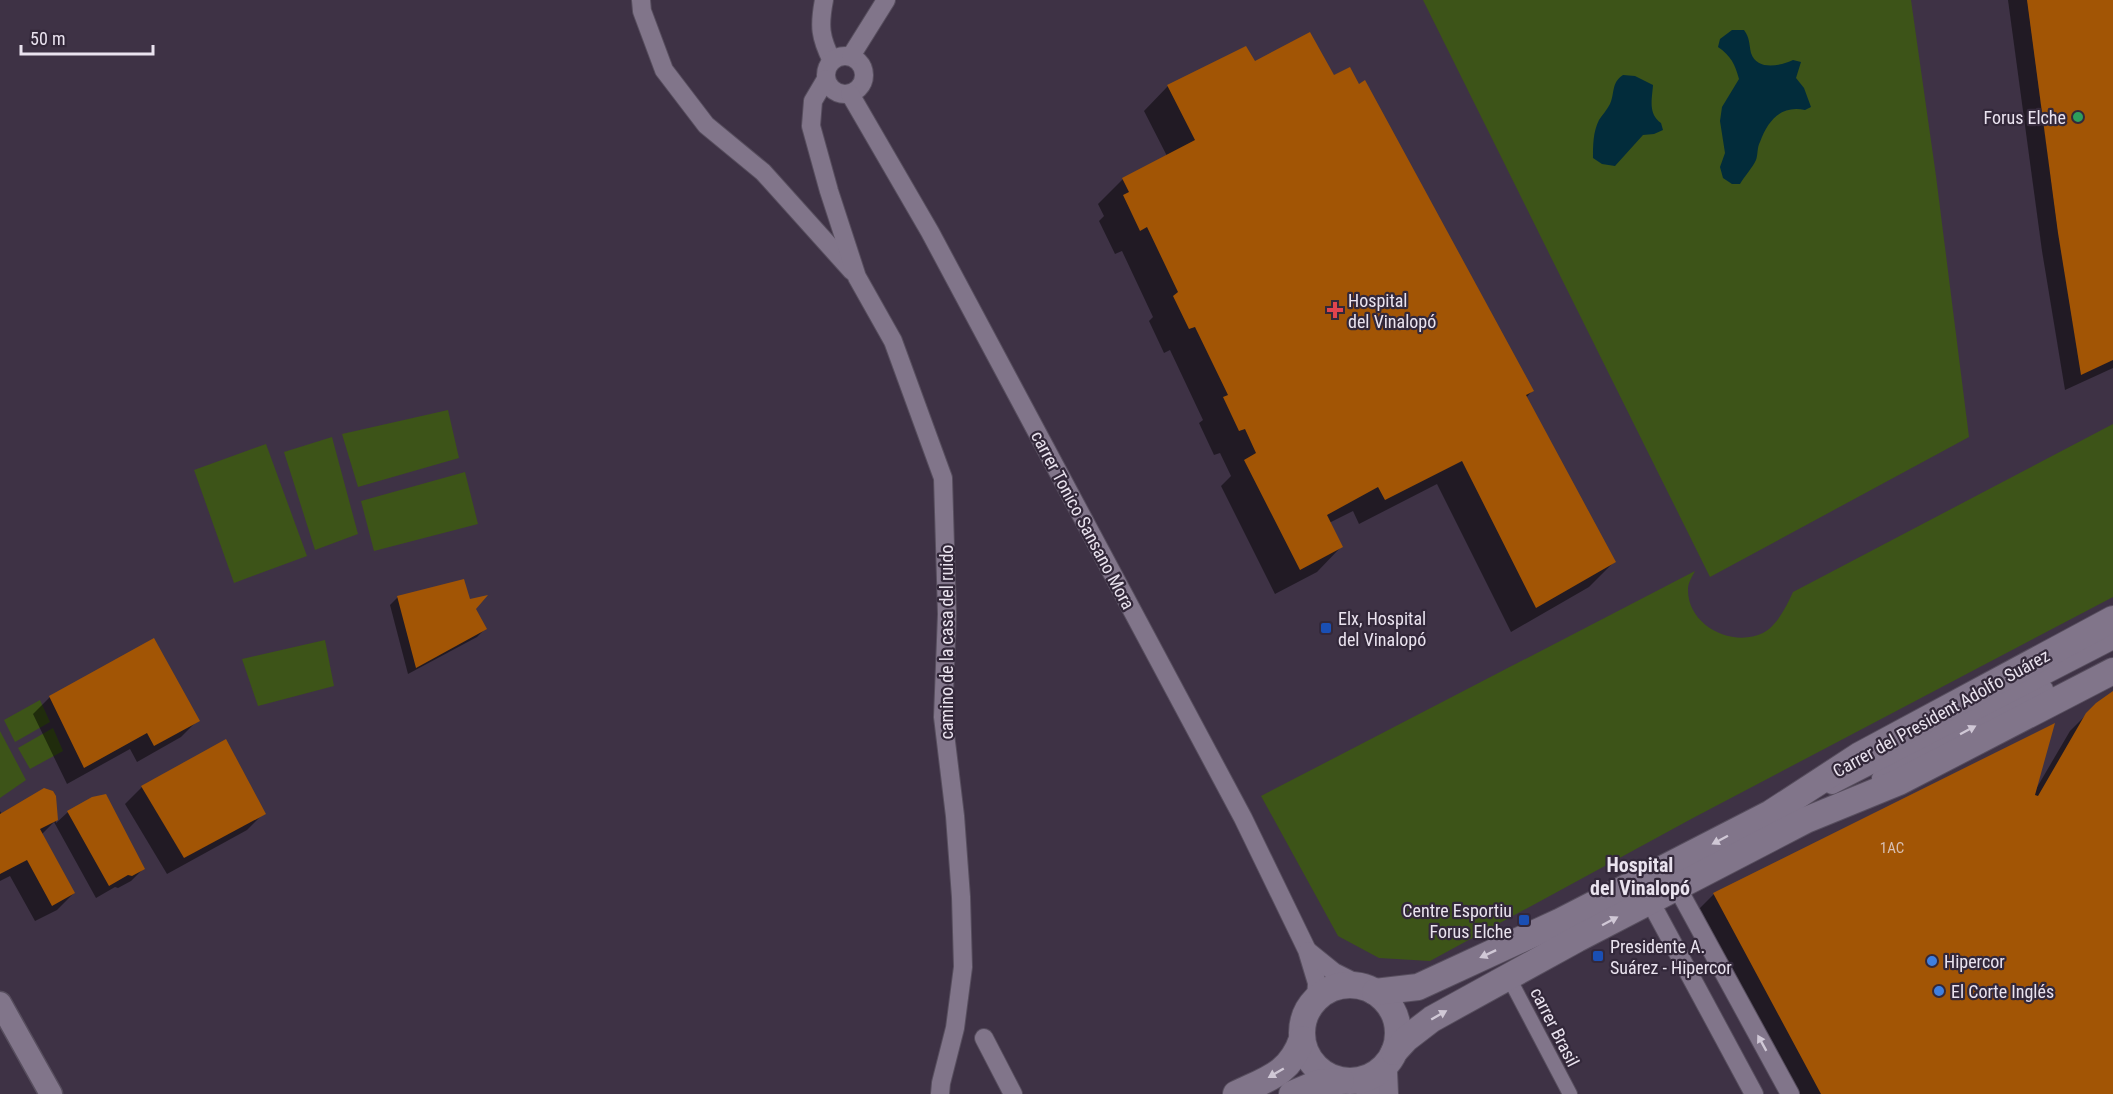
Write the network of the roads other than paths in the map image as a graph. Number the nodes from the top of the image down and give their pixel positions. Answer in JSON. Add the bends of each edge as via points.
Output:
{"nodes":[{"id":1,"x":641,"y":0,"type":"edge"},
{"id":2,"x":824,"y":0,"type":"edge"},
{"id":3,"x":886,"y":0,"type":"edge"},
{"id":4,"x":851,"y":56,"type":"junction"},
{"id":5,"x":832,"y":61,"type":"junction"},
{"id":6,"x":826,"y":79,"type":"junction"},
{"id":7,"x":850,"y":94,"type":"junction"},
{"id":8,"x":857,"y":277,"type":"junction"},
{"id":9,"x":2113,"y":619,"type":"edge"},
{"id":10,"x":2113,"y":640,"type":"edge"},
{"id":11,"x":2113,"y":652,"type":"edge"},
{"id":12,"x":2113,"y":670,"type":"edge"},
{"id":13,"x":1771,"y":813,"type":"junction"},
{"id":14,"x":1806,"y":820,"type":"junction"},
{"id":15,"x":1677,"y":887,"type":"junction"},
{"id":16,"x":1650,"y":901,"type":"junction"},
{"id":17,"x":1307,"y":950,"type":"junction"},
{"id":18,"x":1508,"y":976,"type":"junction"},
{"id":19,"x":1369,"y":989,"type":"junction"},
{"id":20,"x":1316,"y":999,"type":"junction"},
{"id":21,"x":0,"y":1004,"type":"edge"},
{"id":22,"x":984,"y":1038,"type":"dead end"},
{"id":23,"x":1302,"y":1039,"type":"junction"},
{"id":24,"x":1392,"y":1056,"type":"junction"},
{"id":25,"x":1346,"y":1081,"type":"junction"},
{"id":26,"x":51,"y":1094,"type":"edge"},
{"id":27,"x":940,"y":1094,"type":"edge"},
{"id":28,"x":1013,"y":1094,"type":"edge"},
{"id":29,"x":1236,"y":1094,"type":"edge"},
{"id":30,"x":1292,"y":1094,"type":"edge"},
{"id":31,"x":1378,"y":1094,"type":"edge"},
{"id":32,"x":1389,"y":1094,"type":"edge"},
{"id":33,"x":1570,"y":1094,"type":"edge"},
{"id":34,"x":1754,"y":1094,"type":"edge"},
{"id":35,"x":1790,"y":1094,"type":"edge"}],
"edges":[{"from":1,"to":8,"type":"street","via":[[664,70],[706,125],[763,172]]},
{"from":2,"to":5,"type":"street","via":[[822,41]]},
{"from":3,"to":4,"type":"street"},
{"from":4,"to":5,"type":"street"},
{"from":4,"to":7,"type":"street","via":[[862,64],[864,78]]},
{"from":5,"to":6,"type":"street"},
{"from":6,"to":7,"type":"street","via":[[835,91]]},
{"from":6,"to":8,"type":"street","via":[[813,101],[811,126]]},
{"from":7,"to":17,"type":"street","name":"carrer Tonico Sansano Mora","via":[[930,232],[1228,789]]},
{"from":8,"to":27,"type":"street","name":"camino de la casa del ruido","via":[[893,341],[943,478],[947,614],[943,717],[959,862],[963,967]]},
{"from":9,"to":13,"type":"main road","name":"Carrer del President Adolfo Suárez","via":[[1860,755]]},
{"from":10,"to":13,"type":"street","name":"Carrer del President Adolfo Suárez","via":[[1863,770]]},
{"from":14,"to":11,"type":"street","name":"Carrer del President Adolfo Suárez","one_way":true},
{"from":12,"to":14,"type":"main road","name":"Carrer del President Adolfo Suárez","via":[[1899,782]]},
{"from":13,"to":19,"type":"main road","name":"Carrer del President Adolfo Suárez","one_way":true,"via":[[1570,917],[1418,987]]},
{"from":14,"to":15,"type":"main road","name":"Carrer del President Adolfo Suárez"},
{"from":15,"to":16,"type":"main road","name":"Carrer del President Adolfo Suárez"},
{"from":35,"to":15,"type":"street","one_way":true},
{"from":18,"to":16,"type":"main road","name":"Carrer del President Adolfo Suárez","one_way":true},
{"from":16,"to":34,"type":"street"},
{"from":17,"to":19,"type":"street","name":"carrer Tonico Sansano Mora","via":[[1334,972]]},
{"from":17,"to":20,"type":"street","name":"carrer Tonico Sansano Mora","via":[[1317,983]]},
{"from":24,"to":18,"type":"main road","name":"Carrer del President Adolfo Suárez","one_way":true,"via":[[1432,1019]]},
{"from":18,"to":33,"type":"street","name":"carrer Brasil"},
{"from":19,"to":20,"type":"main road","via":[[1350,984],[1335,987]]},
{"from":19,"to":24,"type":"main road","via":[[1390,1006],[1397,1021],[1398,1037]]},
{"from":20,"to":23,"type":"main road","via":[[1303,1020]]},
{"from":21,"to":26,"type":"street"},
{"from":22,"to":28,"type":"street"},
{"from":23,"to":25,"type":"main road","via":[[1314,1065],[1326,1076]]},
{"from":23,"to":29,"type":"main road","one_way":true,"via":[[1282,1071]]},
{"from":24,"to":25,"type":"main road","via":[[1372,1076]]},
{"from":24,"to":32,"type":"street"},
{"from":25,"to":30,"type":"main road","via":[[1318,1083]]},
{"from":25,"to":31,"type":"street"}]}
